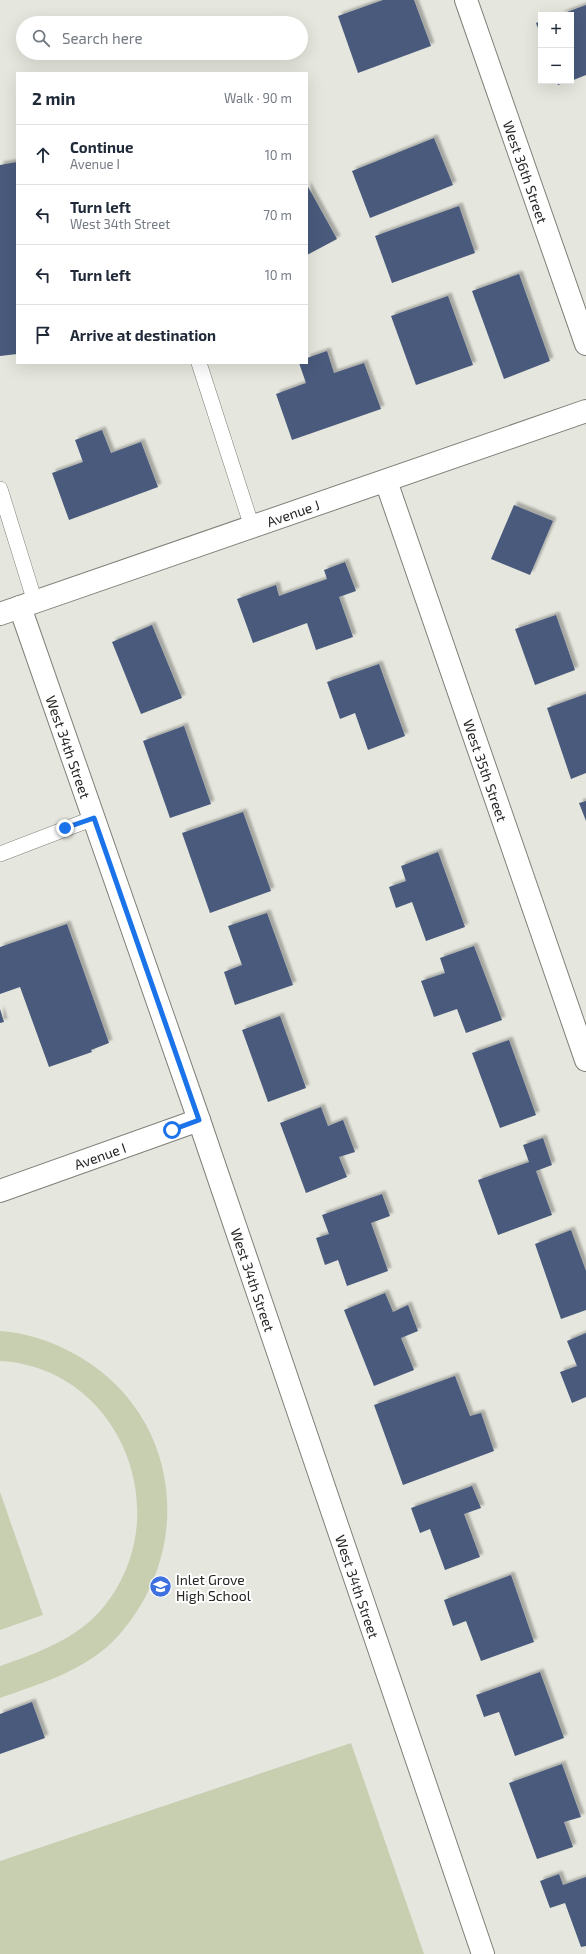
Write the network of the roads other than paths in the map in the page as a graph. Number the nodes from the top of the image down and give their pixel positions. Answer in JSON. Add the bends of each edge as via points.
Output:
{"nodes":[{"id":1,"x":466,"y":0,"type":"edge"},
{"id":2,"x":586,"y":344,"type":"edge"},
{"id":3,"x":199,"y":364,"type":"edge"},
{"id":4,"x":586,"y":411,"type":"edge"},
{"id":5,"x":386,"y":481,"type":"junction"},
{"id":6,"x":0,"y":489,"type":"edge"},
{"id":7,"x":252,"y":527,"type":"junction"},
{"id":8,"x":18,"y":608,"type":"edge"},
{"id":9,"x":94,"y":818,"type":"junction"},
{"id":10,"x":0,"y":854,"type":"edge"},
{"id":11,"x":586,"y":1060,"type":"edge"},
{"id":12,"x":199,"y":1120,"type":"junction"},
{"id":13,"x":0,"y":1191,"type":"edge"},
{"id":14,"x":483,"y":1954,"type":"edge"}],
"edges":[{"from":1,"to":2,"type":"street","name":"West 36th Street"},
{"from":3,"to":7,"type":"lane"},
{"from":4,"to":5,"type":"street","name":"Avenue J"},
{"from":5,"to":7,"type":"street","name":"Avenue J"},
{"from":5,"to":11,"type":"street","name":"West 35th Street"},
{"from":6,"to":8,"type":"lane"},
{"from":7,"to":8,"type":"street","name":"Avenue J"},
{"from":8,"to":9,"type":"street","name":"West 34th Street"},
{"from":9,"to":10,"type":"lane"},
{"from":9,"to":12,"type":"street","name":"West 34th Street"},
{"from":12,"to":13,"type":"street","name":"Avenue I"},
{"from":12,"to":14,"type":"street","name":"West 34th Street"}]}
